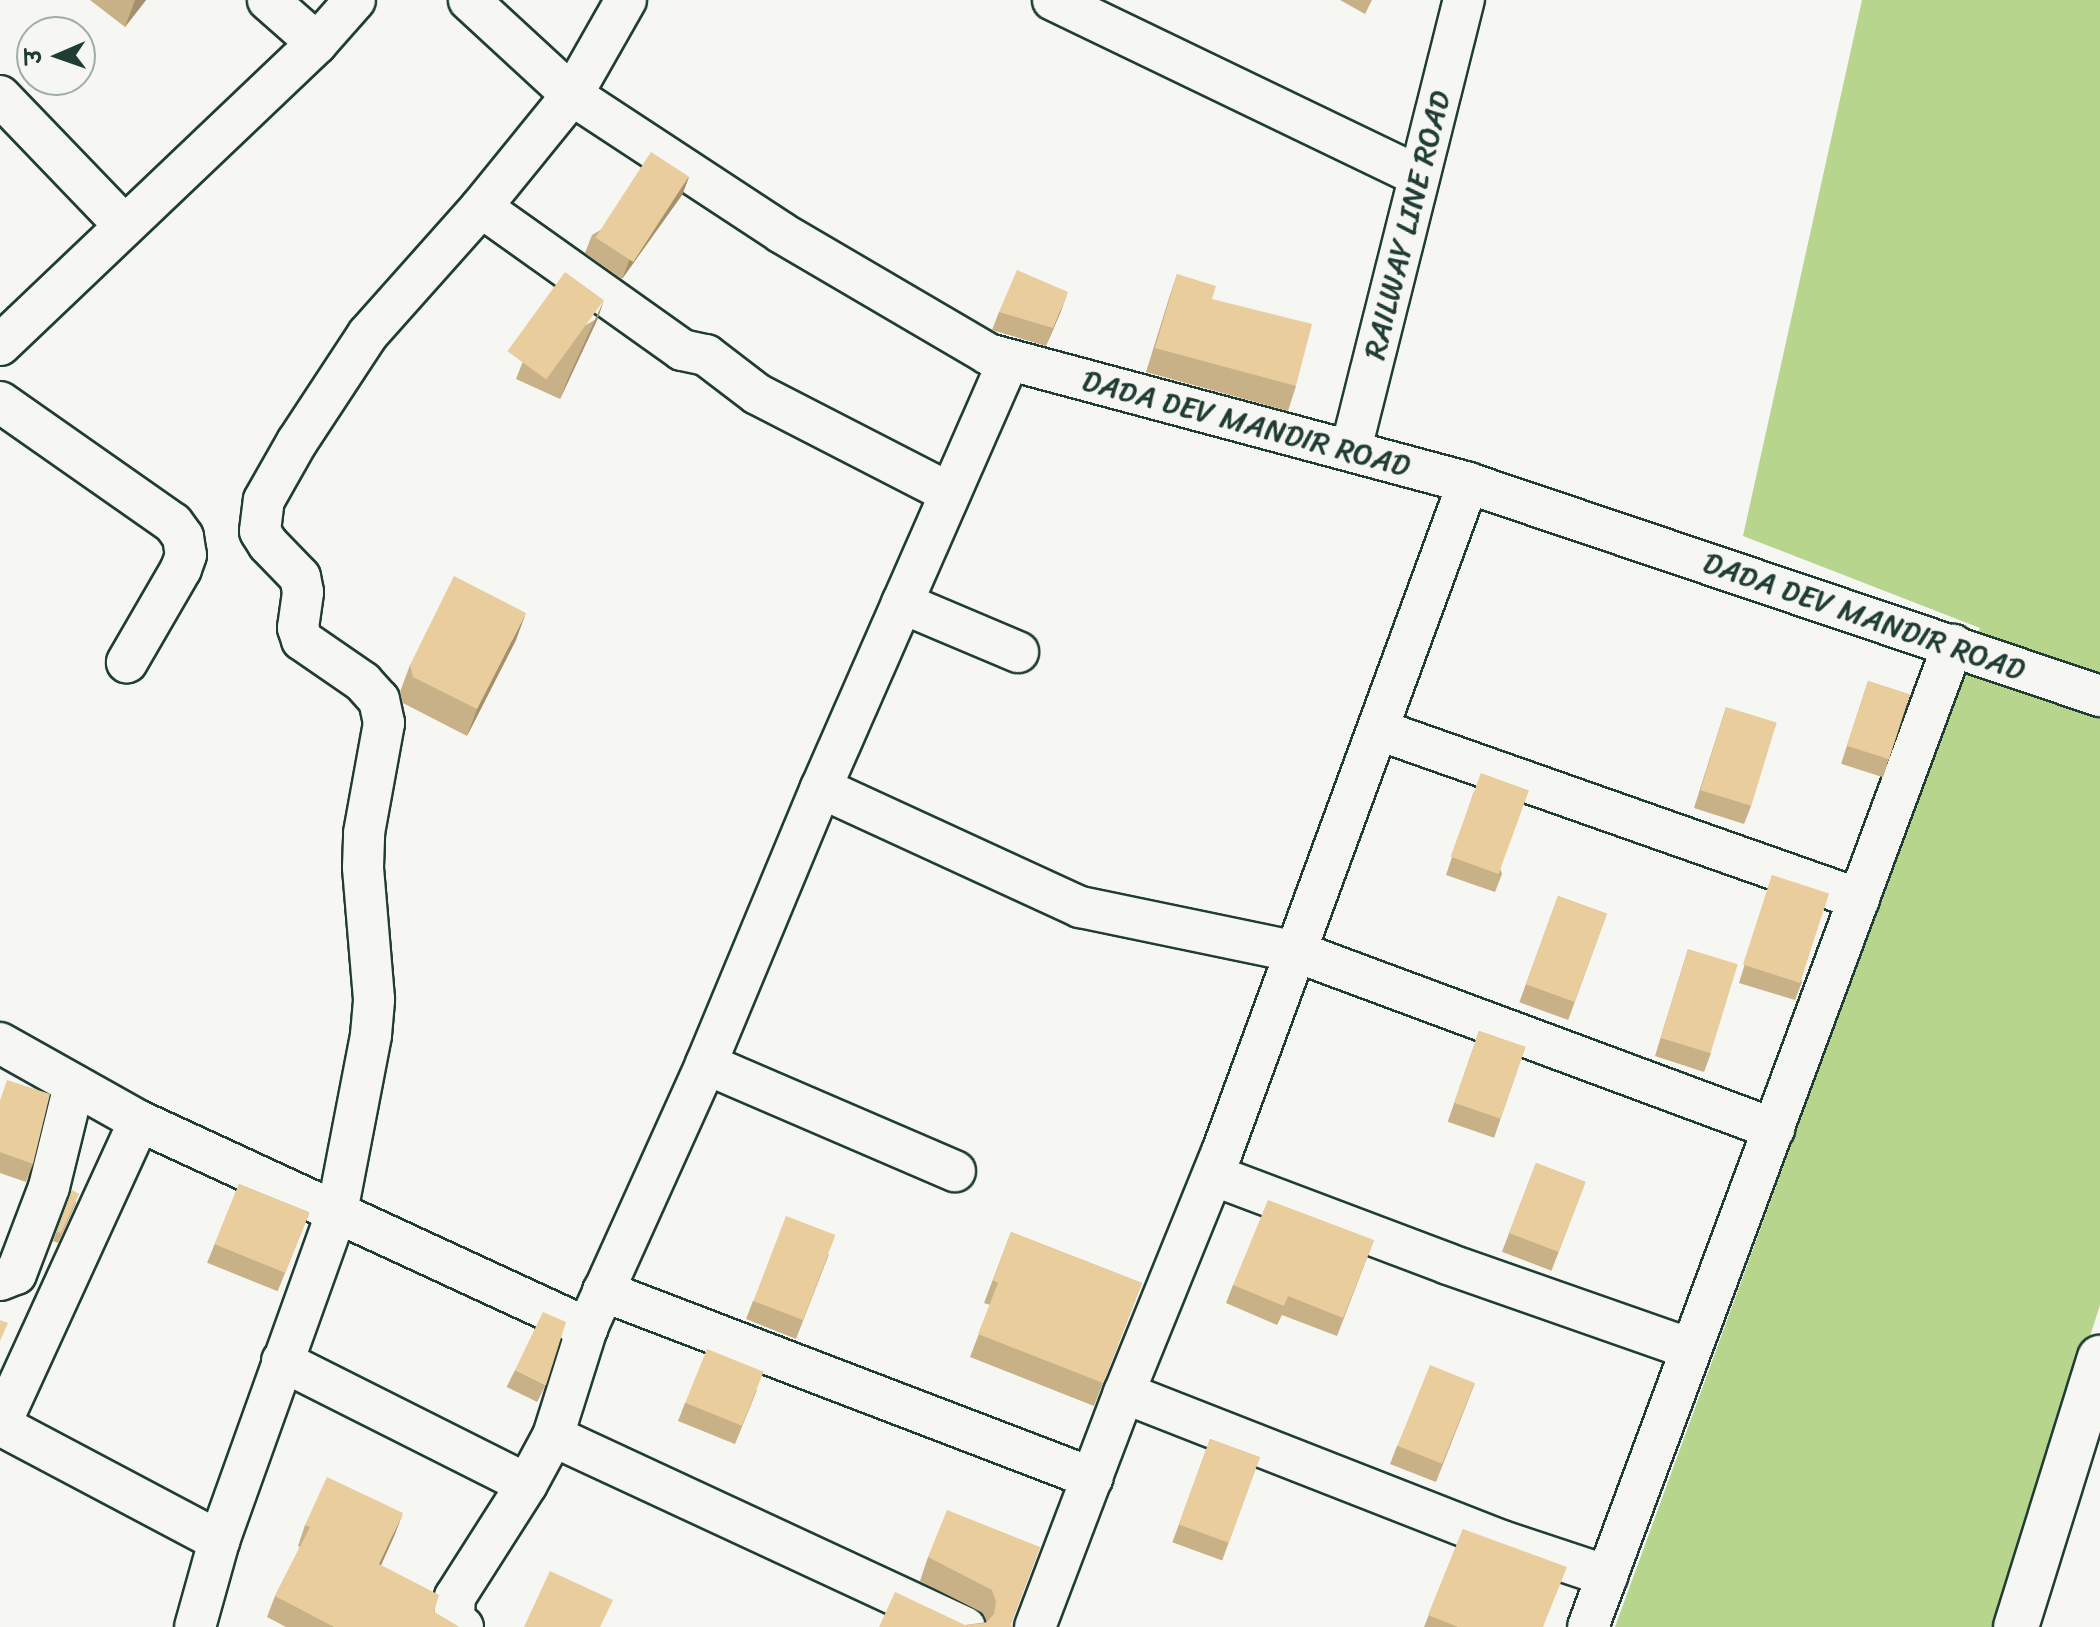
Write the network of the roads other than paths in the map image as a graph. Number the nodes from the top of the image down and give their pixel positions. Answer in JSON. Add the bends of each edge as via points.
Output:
{"nodes":[{"id":1,"x":268,"y":0,"type":"edge"},
{"id":2,"x":355,"y":0,"type":"edge"},
{"id":3,"x":469,"y":0,"type":"edge"},
{"id":4,"x":626,"y":0,"type":"edge"},
{"id":5,"x":1053,"y":0,"type":"edge"},
{"id":6,"x":1464,"y":0,"type":"edge"},
{"id":7,"x":317,"y":43,"type":"junction"},
{"id":8,"x":572,"y":95,"type":"junction"},
{"id":9,"x":0,"y":96,"type":"edge"},
{"id":10,"x":1419,"y":176,"type":"junction"},
{"id":11,"x":481,"y":207,"type":"junction"},
{"id":12,"x":123,"y":224,"type":"junction"},
{"id":13,"x":0,"y":345,"type":"edge"},
{"id":14,"x":1008,"y":361,"type":"junction"},
{"id":15,"x":0,"y":402,"type":"edge"},
{"id":16,"x":1351,"y":449,"type":"junction"},
{"id":17,"x":1468,"y":483,"type":"junction"},
{"id":18,"x":950,"y":493,"type":"junction"},
{"id":19,"x":902,"y":603,"type":"junction"},
{"id":20,"x":1953,"y":645,"type":"junction"},
{"id":21,"x":1018,"y":652,"type":"dead end"},
{"id":22,"x":127,"y":662,"type":"dead end"},
{"id":23,"x":2100,"y":696,"type":"edge"},
{"id":24,"x":1379,"y":730,"type":"junction"},
{"id":25,"x":821,"y":788,"type":"junction"},
{"id":26,"x":1859,"y":899,"type":"junction"},
{"id":27,"x":1297,"y":952,"type":"junction"},
{"id":28,"x":0,"y":1043,"type":"edge"},
{"id":29,"x":706,"y":1064,"type":"junction"},
{"id":30,"x":74,"y":1085,"type":"junction"},
{"id":31,"x":139,"y":1121,"type":"junction"},
{"id":32,"x":1774,"y":1129,"type":"junction"},
{"id":33,"x":955,"y":1171,"type":"dead end"},
{"id":34,"x":1213,"y":1175,"type":"junction"},
{"id":35,"x":337,"y":1212,"type":"junction"},
{"id":36,"x":0,"y":1280,"type":"edge"},
{"id":37,"x":603,"y":1291,"type":"junction"},
{"id":38,"x":587,"y":1328,"type":"junction"},
{"id":39,"x":1691,"y":1349,"type":"junction"},
{"id":40,"x":2100,"y":1358,"type":"edge"},
{"id":41,"x":282,"y":1361,"type":"junction"},
{"id":42,"x":1124,"y":1393,"type":"junction"},
{"id":43,"x":0,"y":1425,"type":"edge"},
{"id":44,"x":553,"y":1436,"type":"junction"},
{"id":45,"x":1092,"y":1478,"type":"junction"},
{"id":46,"x":527,"y":1484,"type":"junction"},
{"id":47,"x":219,"y":1541,"type":"junction"},
{"id":48,"x":1607,"y":1576,"type":"junction"},
{"id":49,"x":195,"y":1627,"type":"edge"},
{"id":50,"x":463,"y":1627,"type":"edge"},
{"id":51,"x":965,"y":1627,"type":"edge"},
{"id":52,"x":1036,"y":1627,"type":"edge"},
{"id":53,"x":1588,"y":1627,"type":"edge"},
{"id":54,"x":2016,"y":1627,"type":"edge"}],
"edges":[{"from":1,"to":7,"type":"street"},
{"from":2,"to":7,"type":"street"},
{"from":3,"to":8,"type":"street","name":"DADA DEV MANDIR ROAD"},
{"from":4,"to":8,"type":"street"},
{"from":5,"to":10,"type":"street"},
{"from":6,"to":10,"type":"street","name":"RAILWAY LINE ROAD"},
{"from":7,"to":12,"type":"street"},
{"from":8,"to":11,"type":"street"},
{"from":8,"to":14,"type":"street","name":"DADA DEV MANDIR ROAD","via":[[782,233],[971,347]]},
{"from":9,"to":12,"type":"street"},
{"from":10,"to":16,"type":"street","name":"RAILWAY LINE ROAD"},
{"from":11,"to":18,"type":"street","via":[[682,350],[706,355],[757,394]]},
{"from":11,"to":35,"type":"street","via":[[368,334],[297,442],[260,516],[260,531],[268,544],[300,577],[302,640],[363,682],[379,700],[384,723],[364,833],[374,999],[371,1035]]},
{"from":12,"to":13,"type":"street"},
{"from":14,"to":16,"type":"street","name":"DADA DEV MANDIR ROAD"},
{"from":14,"to":18,"type":"street"},
{"from":15,"to":22,"type":"street","via":[[173,523],[183,537],[186,555],[181,569]]},
{"from":16,"to":17,"type":"street","name":"DADA DEV MANDIR ROAD"},
{"from":17,"to":20,"type":"street","name":"DADA DEV MANDIR ROAD"},
{"from":17,"to":24,"type":"street"},
{"from":18,"to":19,"type":"street"},
{"from":19,"to":21,"type":"street"},
{"from":19,"to":25,"type":"street"},
{"from":20,"to":23,"type":"street","name":"DADA DEV MANDIR ROAD"},
{"from":20,"to":26,"type":"street"},
{"from":24,"to":26,"type":"street"},
{"from":24,"to":27,"type":"street"},
{"from":25,"to":27,"type":"street","via":[[1080,907]]},
{"from":25,"to":29,"type":"street"},
{"from":26,"to":32,"type":"street"},
{"from":27,"to":32,"type":"street"},
{"from":27,"to":34,"type":"street"},
{"from":28,"to":30,"type":"street"},
{"from":29,"to":33,"type":"street"},
{"from":29,"to":37,"type":"street"},
{"from":30,"to":31,"type":"street"},
{"from":30,"to":36,"type":"street","via":[[49,1187],[16,1274]]},
{"from":31,"to":35,"type":"street"},
{"from":31,"to":43,"type":"street"},
{"from":32,"to":39,"type":"street"},
{"from":34,"to":39,"type":"street"},
{"from":34,"to":42,"type":"street"},
{"from":35,"to":38,"type":"street"},
{"from":35,"to":41,"type":"street"},
{"from":37,"to":38,"type":"street"},
{"from":37,"to":45,"type":"street"},
{"from":38,"to":44,"type":"street"},
{"from":39,"to":48,"type":"street"},
{"from":40,"to":54,"type":"street"},
{"from":41,"to":46,"type":"street"},
{"from":41,"to":47,"type":"street"},
{"from":42,"to":45,"type":"street"},
{"from":42,"to":48,"type":"street","via":[[1460,1525]]},
{"from":43,"to":47,"type":"street"},
{"from":44,"to":46,"type":"street"},
{"from":44,"to":51,"type":"street"},
{"from":45,"to":52,"type":"street"},
{"from":46,"to":50,"type":"street","via":[[455,1597],[454,1620]]},
{"from":47,"to":49,"type":"street"},
{"from":48,"to":53,"type":"street"}]}
